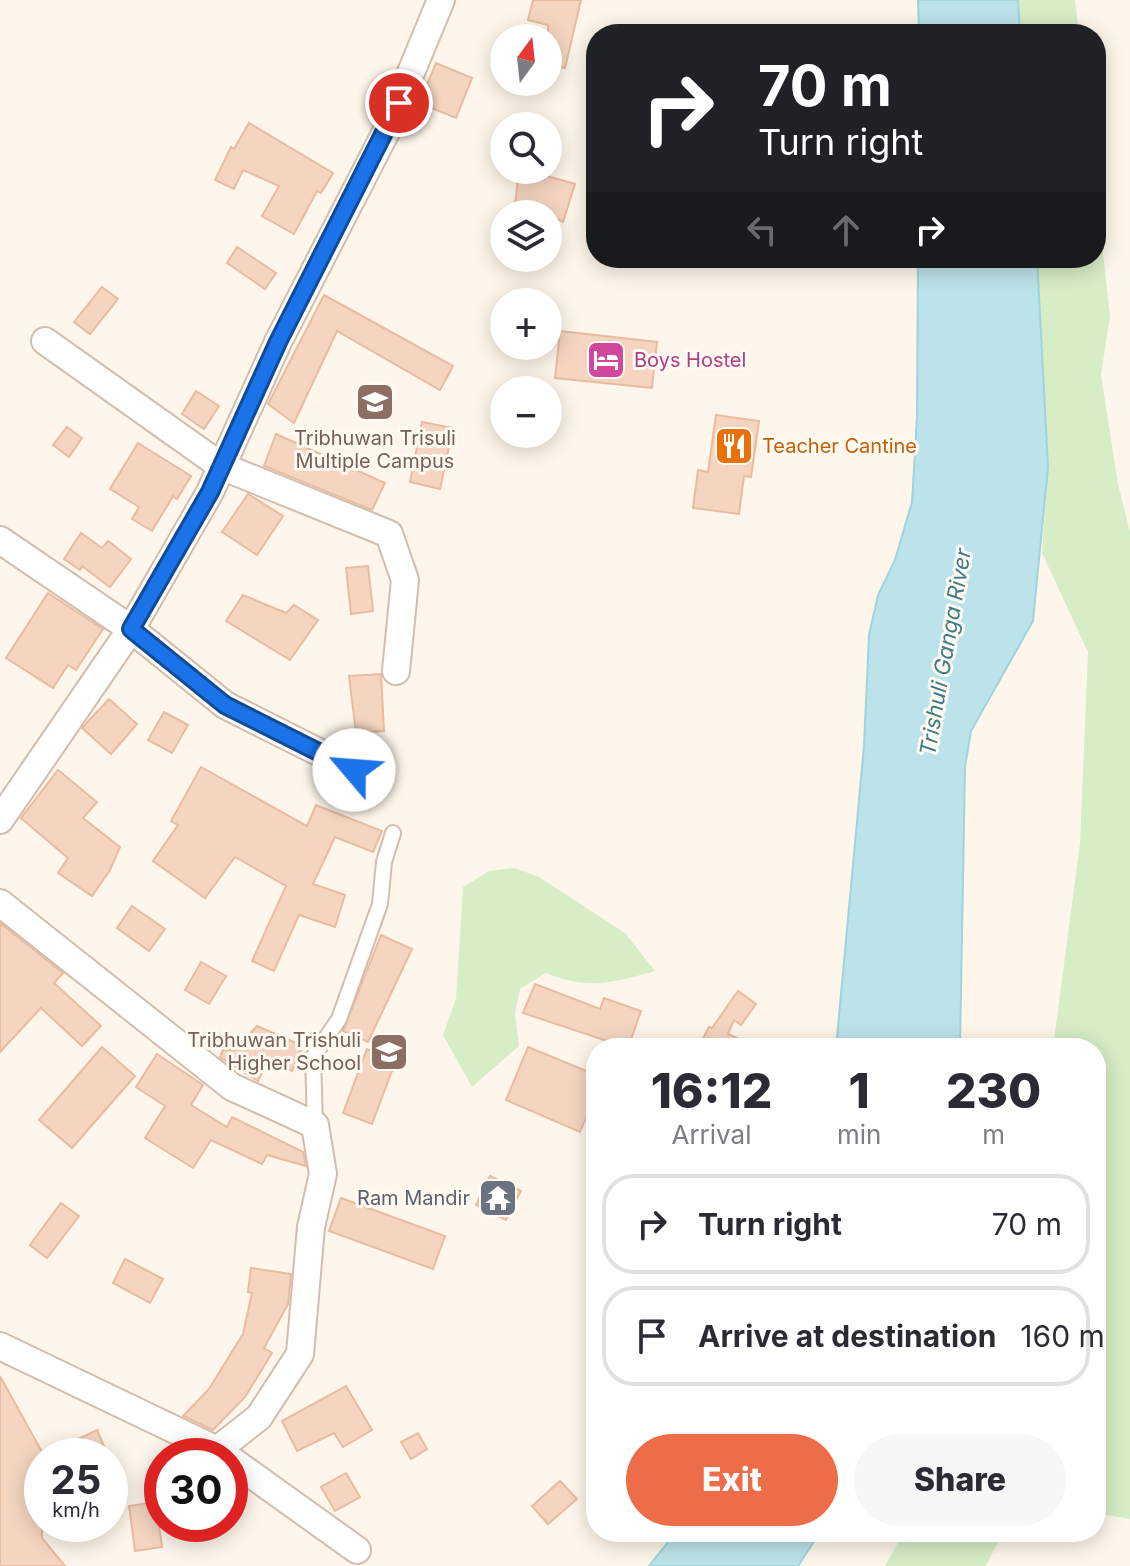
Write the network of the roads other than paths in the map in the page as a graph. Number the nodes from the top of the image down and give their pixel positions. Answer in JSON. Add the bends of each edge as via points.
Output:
{"nodes":[{"id":1,"x":441,"y":0,"type":"edge"},
{"id":2,"x":45,"y":341,"type":"dead end"},
{"id":3,"x":221,"y":466,"type":"junction"},
{"id":4,"x":0,"y":540,"type":"edge"},
{"id":5,"x":131,"y":629,"type":"junction"},
{"id":6,"x":396,"y":671,"type":"dead end"},
{"id":7,"x":354,"y":770,"type":"dead end"},
{"id":8,"x":0,"y":820,"type":"edge"},
{"id":9,"x":393,"y":833,"type":"dead end"},
{"id":10,"x":0,"y":903,"type":"edge"},
{"id":11,"x":315,"y":1125,"type":"junction"},
{"id":12,"x":0,"y":1346,"type":"edge"},
{"id":13,"x":189,"y":1438,"type":"edge"},
{"id":14,"x":240,"y":1438,"type":"edge"},
{"id":15,"x":248,"y":1472,"type":"edge"},
{"id":16,"x":357,"y":1550,"type":"dead end"}],
"edges":[{"from":1,"to":3,"type":"street","via":[[388,128]]},
{"from":2,"to":3,"type":"street"},
{"from":3,"to":5,"type":"street"},
{"from":3,"to":6,"type":"street","via":[[389,534],[405,580]]},
{"from":4,"to":5,"type":"street"},
{"from":5,"to":7,"type":"street","via":[[225,705]]},
{"from":5,"to":8,"type":"street"},
{"from":9,"to":11,"type":"lane","via":[[380,904],[339,1019],[313,1057]]},
{"from":10,"to":11,"type":"street","via":[[232,1087]]},
{"from":11,"to":14,"type":"street","via":[[323,1174],[311,1227],[300,1354]]},
{"from":12,"to":13,"type":"street"},
{"from":15,"to":16,"type":"street"}]}
